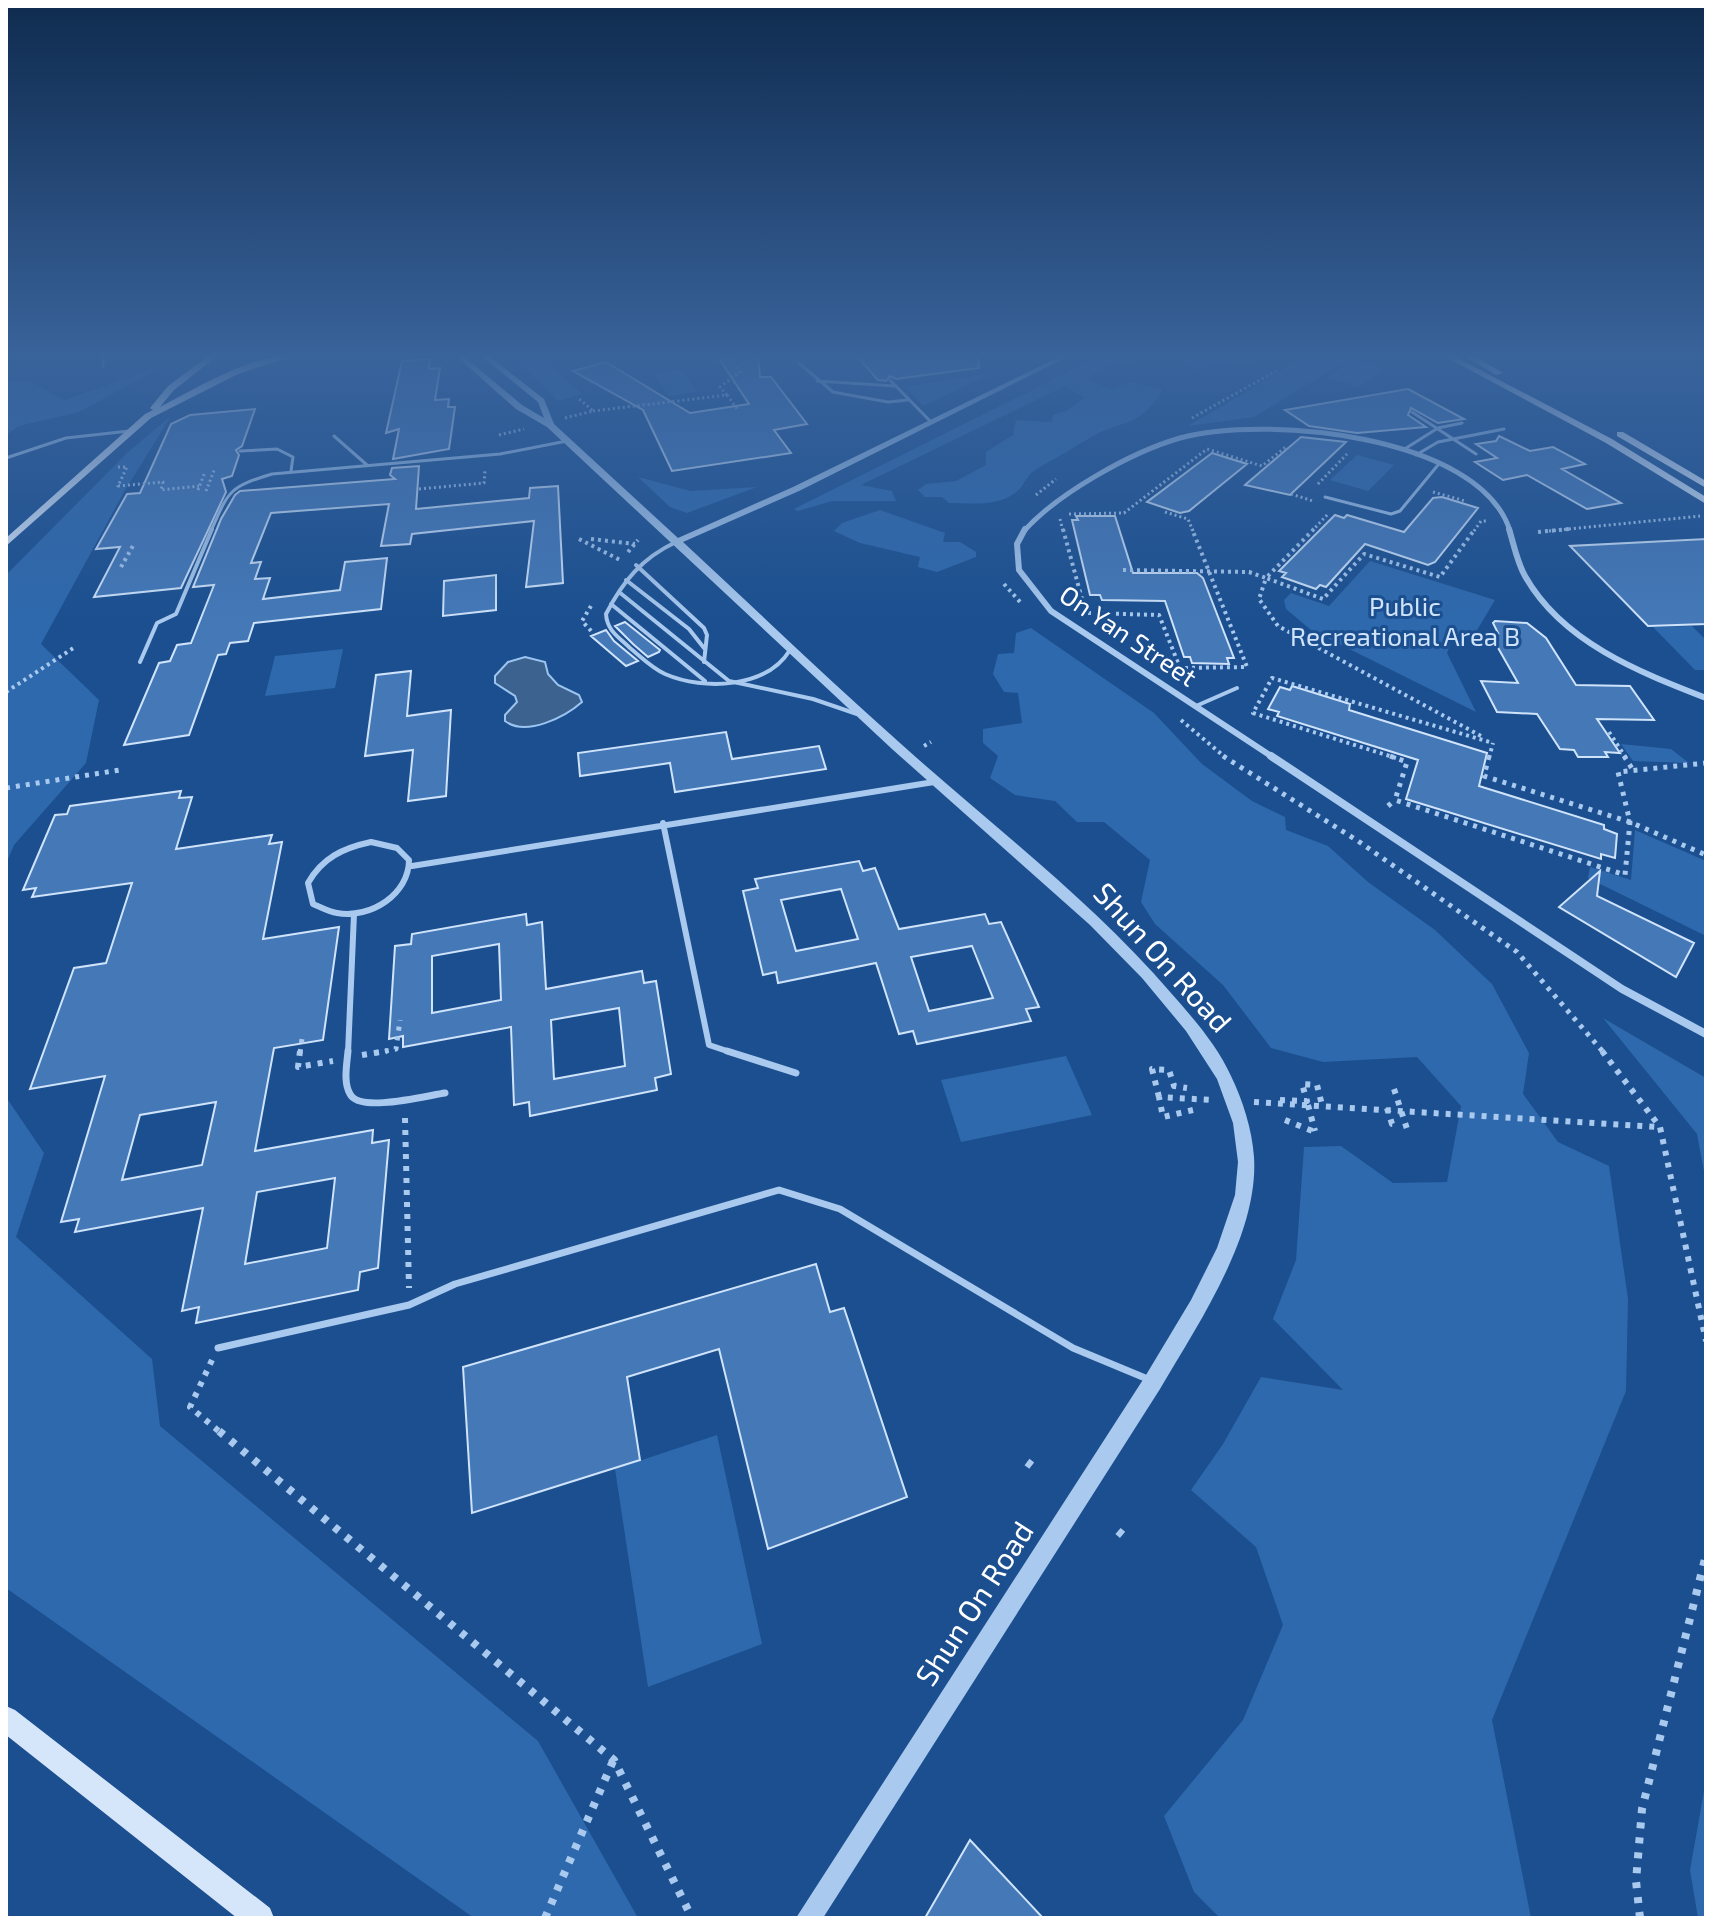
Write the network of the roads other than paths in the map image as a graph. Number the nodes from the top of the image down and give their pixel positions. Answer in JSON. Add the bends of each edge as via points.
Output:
{"nodes":[{"id":1,"x":50,"y":444,"type":"edge"},
{"id":2,"x":115,"y":444,"type":"edge"},
{"id":3,"x":343,"y":444,"type":"edge"},
{"id":4,"x":553,"y":444,"type":"edge"},
{"id":5,"x":570,"y":444,"type":"edge"},
{"id":6,"x":887,"y":444,"type":"edge"},
{"id":7,"x":1173,"y":444,"type":"edge"},
{"id":8,"x":1378,"y":444,"type":"edge"},
{"id":9,"x":1413,"y":444,"type":"edge"},
{"id":10,"x":1434,"y":444,"type":"edge"},
{"id":11,"x":1458,"y":444,"type":"edge"},
{"id":12,"x":1614,"y":444,"type":"edge"},
{"id":13,"x":1636,"y":444,"type":"edge"},
{"id":14,"x":1403,"y":450,"type":"junction"},
{"id":15,"x":240,"y":451,"type":"dead end"},
{"id":16,"x":1476,"y":454,"type":"dead end"},
{"id":17,"x":1416,"y":455,"type":"junction"},
{"id":18,"x":6,"y":458,"type":"edge"},
{"id":19,"x":367,"y":465,"type":"junction"},
{"id":20,"x":1438,"y":465,"type":"junction"},
{"id":21,"x":291,"y":471,"type":"junction"},
{"id":22,"x":1706,"y":485,"type":"edge"},
{"id":23,"x":1325,"y":497,"type":"dead end"},
{"id":24,"x":1706,"y":501,"type":"edge"},
{"id":25,"x":676,"y":542,"type":"junction"},
{"id":26,"x":6,"y":543,"type":"edge"},
{"id":27,"x":636,"y":565,"type":"junction"},
{"id":28,"x":626,"y":580,"type":"junction"},
{"id":29,"x":619,"y":592,"type":"junction"},
{"id":30,"x":611,"y":604,"type":"junction"},
{"id":31,"x":704,"y":648,"type":"junction"},
{"id":32,"x":790,"y":650,"type":"junction"},
{"id":33,"x":140,"y":662,"type":"dead end"},
{"id":34,"x":704,"y":662,"type":"junction"},
{"id":35,"x":705,"y":681,"type":"junction"},
{"id":36,"x":729,"y":681,"type":"junction"},
{"id":37,"x":1237,"y":688,"type":"dead end"},
{"id":38,"x":1706,"y":698,"type":"edge"},
{"id":39,"x":1196,"y":706,"type":"junction"},
{"id":40,"x":864,"y":716,"type":"junction"},
{"id":41,"x":934,"y":782,"type":"junction"},
{"id":42,"x":663,"y":823,"type":"junction"},
{"id":43,"x":412,"y":866,"type":"junction"},
{"id":44,"x":354,"y":914,"type":"junction"},
{"id":45,"x":1706,"y":1034,"type":"edge"},
{"id":46,"x":796,"y":1073,"type":"dead end"},
{"id":47,"x":445,"y":1093,"type":"dead end"},
{"id":48,"x":218,"y":1348,"type":"road end"},
{"id":49,"x":1153,"y":1382,"type":"junction"},
{"id":50,"x":6,"y":1719,"type":"edge"},
{"id":51,"x":260,"y":1918,"type":"edge"},
{"id":52,"x":809,"y":1918,"type":"edge"}],
"edges":[{"from":1,"to":18,"type":"lane"},
{"from":2,"to":26,"type":"main road"},
{"from":3,"to":19,"type":"lane"},
{"from":4,"to":19,"type":"lane","via":[[500,454]]},
{"from":5,"to":25,"type":"street","name":"Shun On Road"},
{"from":6,"to":25,"type":"street"},
{"from":7,"to":39,"type":"street","name":"On Yan Street","via":[[1129,461],[1051,506],[1023,531],[1015,561],[1039,600]]},
{"from":8,"to":14,"type":"street","name":"On Yan Street"},
{"from":9,"to":14,"type":"lane"},
{"from":10,"to":17,"type":"lane"},
{"from":11,"to":16,"type":"lane"},
{"from":12,"to":24,"type":"main road"},
{"from":13,"to":22,"type":"main road"},
{"from":14,"to":17,"type":"street","name":"On Yan Street"},
{"from":15,"to":21,"type":"lane","via":[[285,451],[293,457]]},
{"from":17,"to":20,"type":"street","name":"On Yan Street"},
{"from":19,"to":21,"type":"lane"},
{"from":20,"to":23,"type":"lane","via":[[1400,511],[1377,513]]},
{"from":20,"to":38,"type":"street","name":"On Yan Street","via":[[1492,498],[1507,521],[1523,573],[1566,624],[1630,665]]},
{"from":21,"to":33,"type":"lane","via":[[252,478],[229,492],[176,614],[157,623]]},
{"from":25,"to":27,"type":"lane"},
{"from":25,"to":32,"type":"street","name":"Shun On Road"},
{"from":27,"to":28,"type":"lane"},
{"from":27,"to":31,"type":"lane","via":[[698,619],[707,635]]},
{"from":28,"to":29,"type":"lane"},
{"from":28,"to":31,"type":"lane","via":[[689,629]]},
{"from":29,"to":30,"type":"lane"},
{"from":29,"to":34,"type":"lane"},
{"from":30,"to":35,"type":"lane"},
{"from":30,"to":35,"type":"lane","via":[[606,614],[609,630],[657,670]]},
{"from":31,"to":34,"type":"lane"},
{"from":32,"to":36,"type":"lane","via":[[773,670]]},
{"from":32,"to":40,"type":"street","name":"Shun On Road"},
{"from":34,"to":36,"type":"lane"},
{"from":35,"to":36,"type":"lane"},
{"from":36,"to":40,"type":"lane"},
{"from":37,"to":39,"type":"lane"},
{"from":39,"to":45,"type":"street","name":"On Yan Street","via":[[1622,989]]},
{"from":40,"to":41,"type":"street","name":"Shun On Road"},
{"from":41,"to":42,"type":"lane"},
{"from":41,"to":49,"type":"street","name":"Shun On Road","via":[[1119,946],[1202,1041],[1228,1081],[1240,1119],[1246,1168],[1234,1226],[1203,1297]]},
{"from":42,"to":43,"type":"lane"},
{"from":42,"to":46,"type":"lane","via":[[709,1045]]},
{"from":43,"to":44,"type":"lane","via":[[410,878],[389,901]]},
{"from":43,"to":44,"type":"lane","via":[[408,855],[387,843],[354,845],[324,860],[308,883],[313,904],[323,911]]},
{"from":44,"to":47,"type":"lane","via":[[346,1085],[351,1098],[363,1105]]},
{"from":48,"to":49,"type":"lane","via":[[409,1305],[455,1284],[779,1190],[840,1209],[1073,1348]]},
{"from":49,"to":52,"type":"street","name":"Shun On Road"},
{"from":50,"to":51,"type":"main road"}]}
